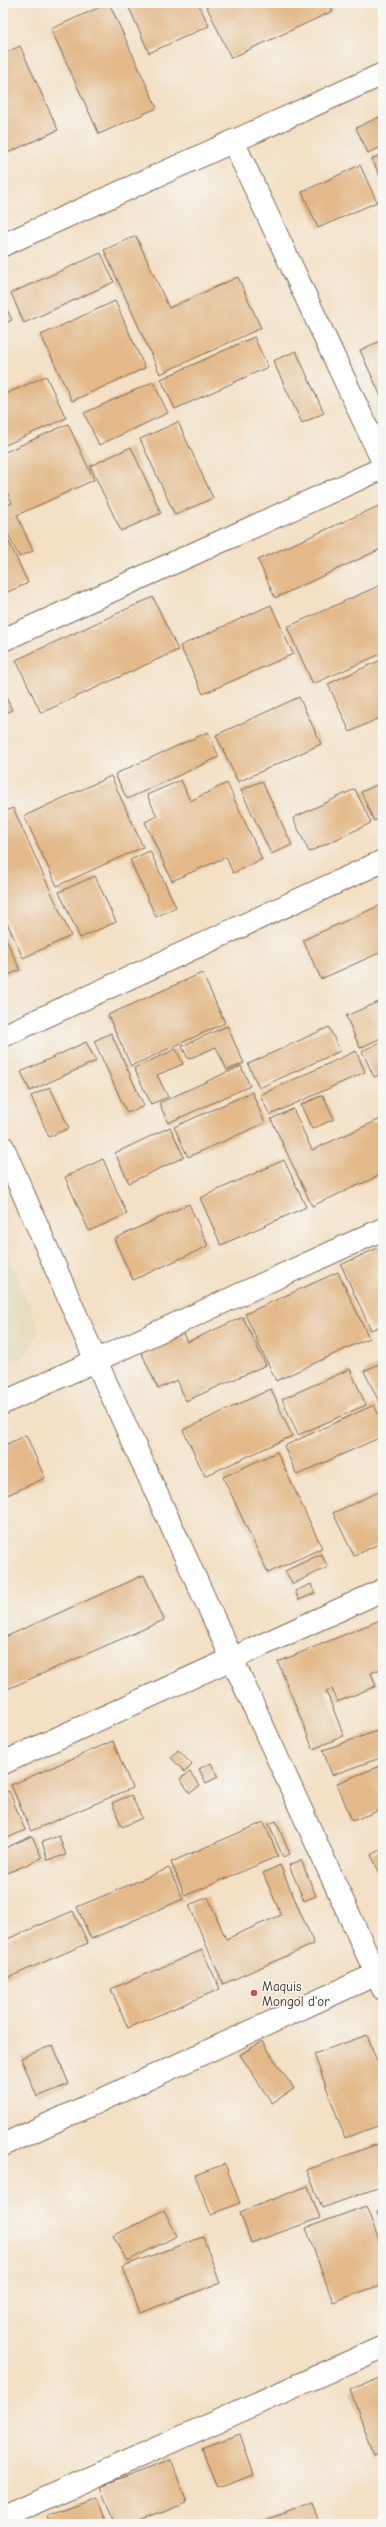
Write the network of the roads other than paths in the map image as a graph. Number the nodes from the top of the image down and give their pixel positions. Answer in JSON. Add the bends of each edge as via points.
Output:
{"nodes":[{"id":1,"x":383,"y":74,"type":"edge"},
{"id":2,"x":233,"y":141,"type":"junction"},
{"id":3,"x":3,"y":245,"type":"edge"},
{"id":4,"x":383,"y":462,"type":"edge"},
{"id":5,"x":383,"y":468,"type":"edge"},
{"id":6,"x":3,"y":640,"type":"edge"},
{"id":7,"x":383,"y":861,"type":"edge"},
{"id":8,"x":3,"y":1036,"type":"edge"},
{"id":9,"x":3,"y":1147,"type":"edge"},
{"id":10,"x":383,"y":1230,"type":"edge"},
{"id":11,"x":96,"y":1361,"type":"junction"},
{"id":12,"x":3,"y":1403,"type":"edge"},
{"id":13,"x":383,"y":1590,"type":"edge"},
{"id":14,"x":232,"y":1658,"type":"junction"},
{"id":15,"x":3,"y":1763,"type":"edge"},
{"id":16,"x":381,"y":1978,"type":"edge"},
{"id":17,"x":3,"y":2145,"type":"edge"},
{"id":18,"x":383,"y":2347,"type":"edge"},
{"id":19,"x":3,"y":2517,"type":"edge"}],
"edges":[{"from":1,"to":2,"type":"street"},
{"from":2,"to":3,"type":"street"},
{"from":2,"to":4,"type":"street"},
{"from":5,"to":6,"type":"street"},
{"from":7,"to":8,"type":"street"},
{"from":9,"to":11,"type":"street"},
{"from":10,"to":11,"type":"street"},
{"from":11,"to":12,"type":"street"},
{"from":11,"to":14,"type":"street"},
{"from":13,"to":14,"type":"street"},
{"from":14,"to":15,"type":"street"},
{"from":14,"to":16,"type":"street"},
{"from":16,"to":17,"type":"street"},
{"from":18,"to":19,"type":"street"}]}
